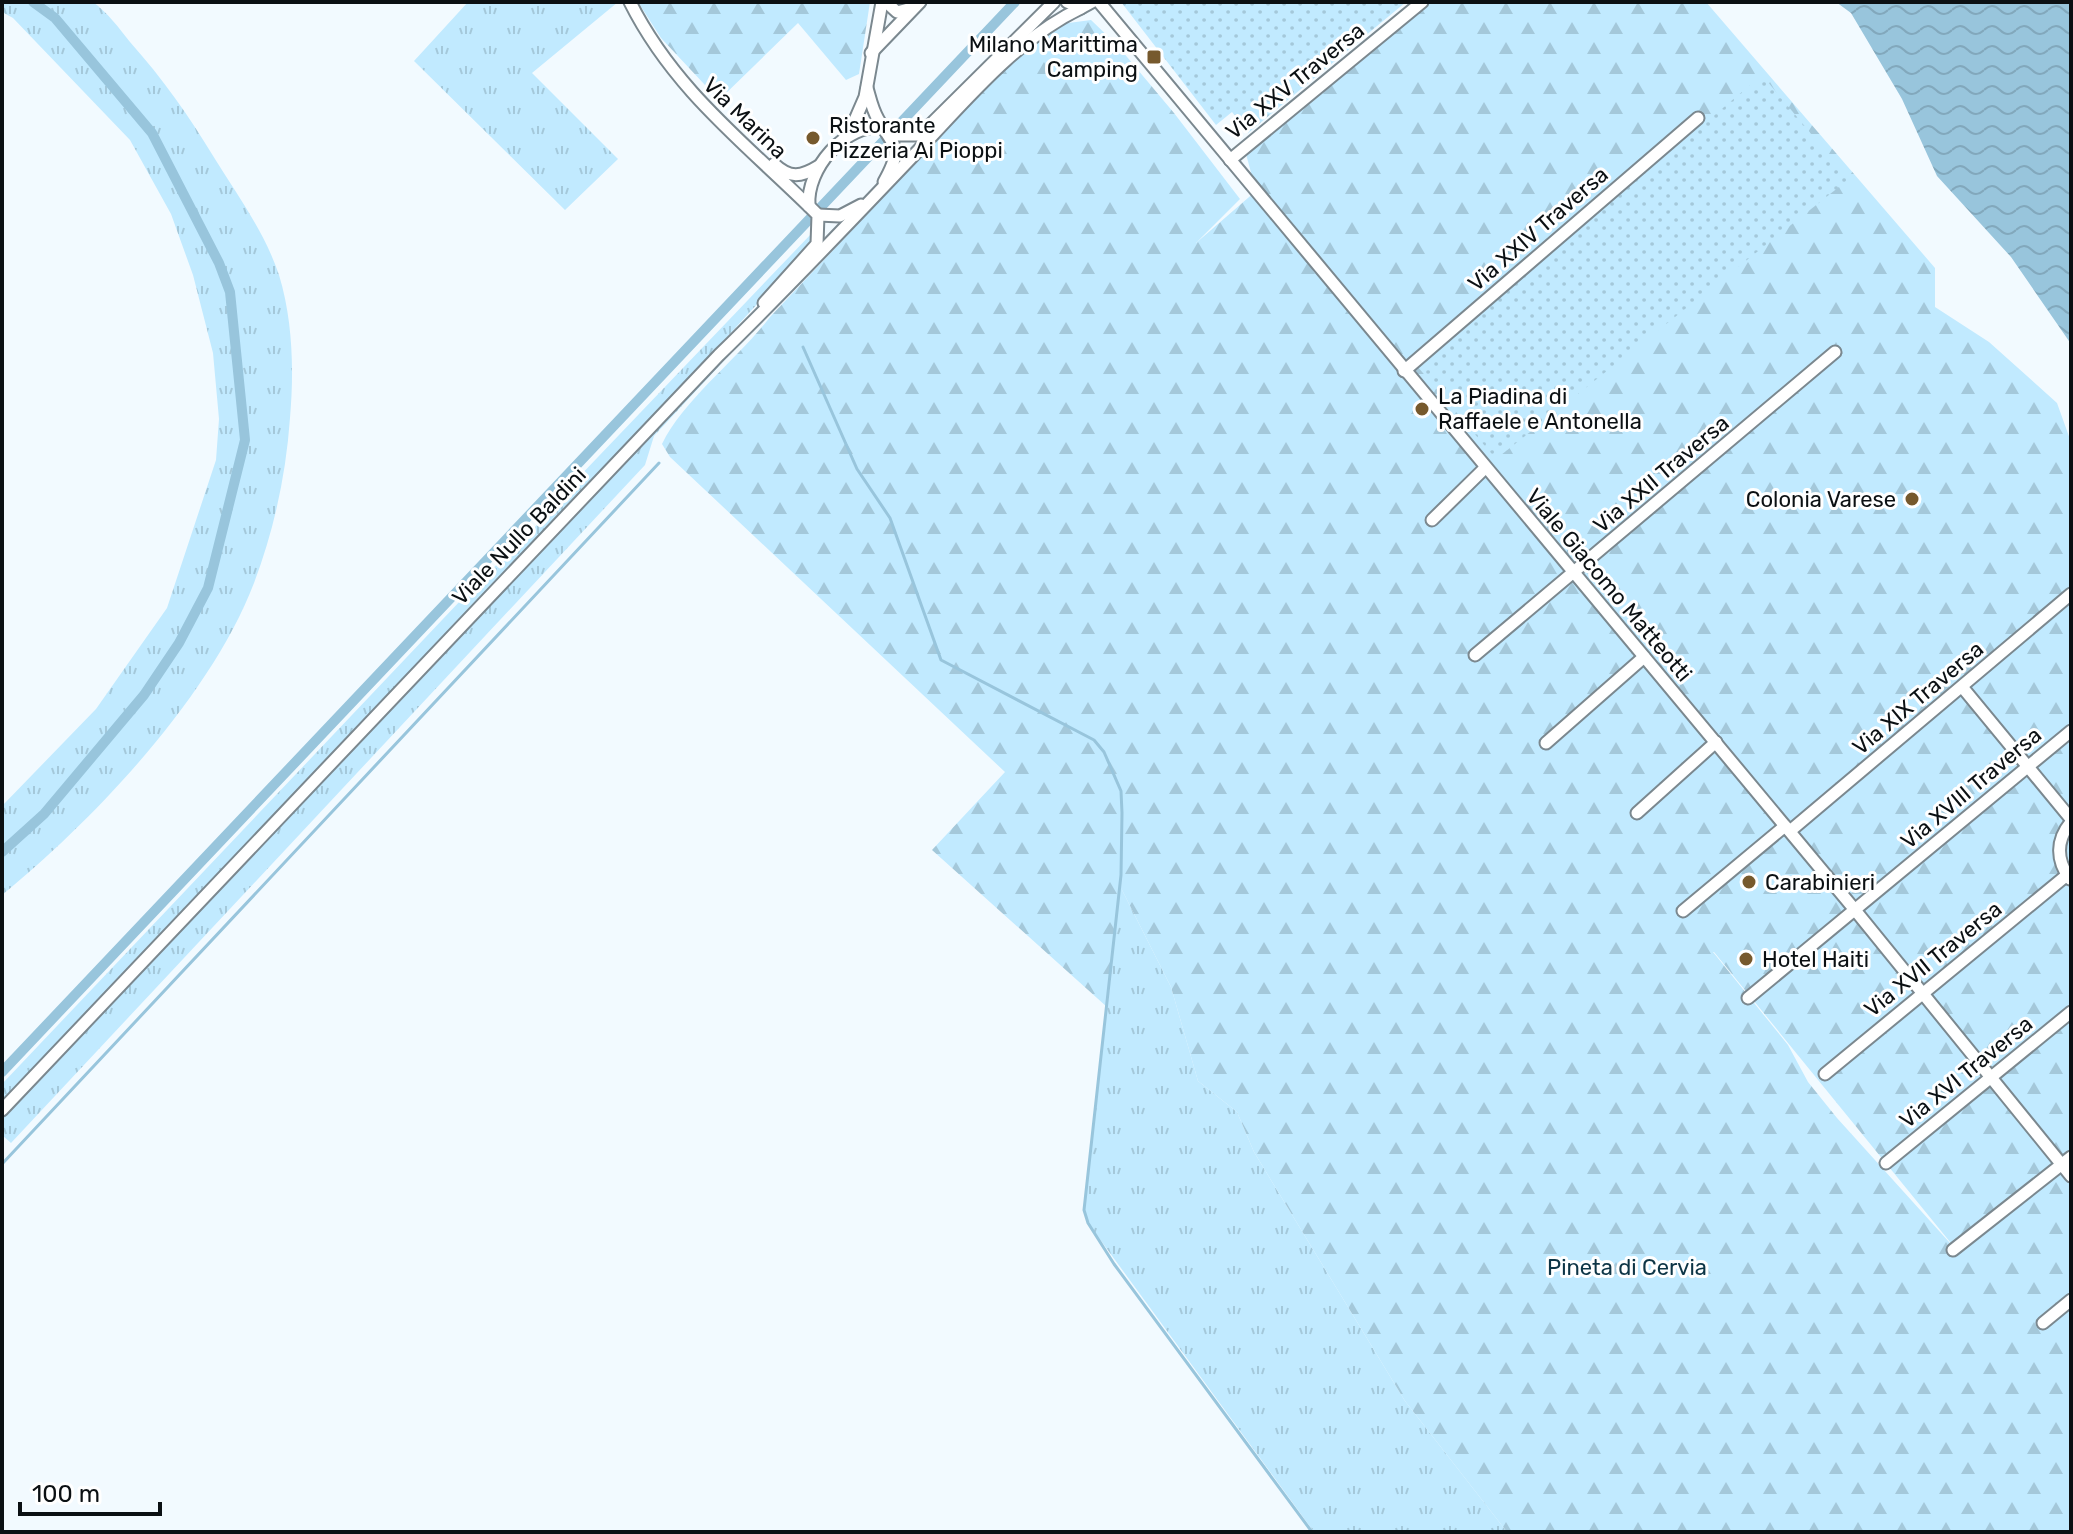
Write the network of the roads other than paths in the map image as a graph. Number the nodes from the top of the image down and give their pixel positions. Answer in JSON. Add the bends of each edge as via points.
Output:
{"nodes":[{"id":1,"x":630,"y":2,"type":"edge"},
{"id":2,"x":884,"y":2,"type":"edge"},
{"id":3,"x":1054,"y":2,"type":"edge"},
{"id":4,"x":1067,"y":2,"type":"edge"},
{"id":5,"x":1422,"y":2,"type":"edge"},
{"id":6,"x":917,"y":4,"type":"edge"},
{"id":7,"x":1091,"y":4,"type":"edge"},
{"id":8,"x":659,"y":53,"type":"junction"},
{"id":9,"x":871,"y":54,"type":"junction"},
{"id":10,"x":867,"y":88,"type":"junction"},
{"id":11,"x":1698,"y":118,"type":"dead end"},
{"id":12,"x":888,"y":131,"type":"junction"},
{"id":13,"x":848,"y":136,"type":"junction"},
{"id":14,"x":1230,"y":160,"type":"junction"},
{"id":15,"x":819,"y":166,"type":"junction"},
{"id":16,"x":877,"y":194,"type":"junction"},
{"id":17,"x":809,"y":206,"type":"junction"},
{"id":18,"x":818,"y":215,"type":"junction"},
{"id":19,"x":1835,"y":352,"type":"dead end"},
{"id":20,"x":719,"y":355,"type":"junction"},
{"id":21,"x":1404,"y":371,"type":"junction"},
{"id":22,"x":1485,"y":468,"type":"junction"},
{"id":23,"x":1432,"y":520,"type":"dead end"},
{"id":24,"x":1573,"y":575,"type":"junction"},
{"id":25,"x":2071,"y":594,"type":"edge"},
{"id":26,"x":1475,"y":655,"type":"dead end"},
{"id":27,"x":1644,"y":657,"type":"junction"},
{"id":28,"x":1963,"y":688,"type":"junction"},
{"id":29,"x":2071,"y":731,"type":"edge"},
{"id":30,"x":1716,"y":742,"type":"junction"},
{"id":31,"x":1546,"y":743,"type":"dead end"},
{"id":32,"x":2028,"y":767,"type":"junction"},
{"id":33,"x":1637,"y":813,"type":"dead end"},
{"id":34,"x":2071,"y":821,"type":"edge"},
{"id":35,"x":1788,"y":829,"type":"junction"},
{"id":36,"x":2069,"y":877,"type":"edge"},
{"id":37,"x":1855,"y":910,"type":"junction"},
{"id":38,"x":1683,"y":911,"type":"dead end"},
{"id":39,"x":1922,"y":994,"type":"junction"},
{"id":40,"x":1748,"y":998,"type":"dead end"},
{"id":41,"x":2071,"y":1012,"type":"edge"},
{"id":42,"x":1825,"y":1074,"type":"dead end"},
{"id":43,"x":1990,"y":1077,"type":"junction"},
{"id":44,"x":2,"y":1110,"type":"edge"},
{"id":45,"x":2066,"y":1160,"type":"edge"},
{"id":46,"x":1886,"y":1163,"type":"dead end"},
{"id":47,"x":2071,"y":1176,"type":"edge"},
{"id":48,"x":1953,"y":1250,"type":"dead end"},
{"id":49,"x":2071,"y":1300,"type":"edge"},
{"id":50,"x":2043,"y":1323,"type":"dead end"}],
"edges":[{"from":1,"to":8,"type":"street","name":"Via Marina"},
{"from":2,"to":6,"type":"street","via":[[897,12]]},
{"from":2,"to":9,"type":"street"},
{"from":3,"to":12,"type":"street","via":[[920,135]]},
{"from":4,"to":7,"type":"street"},
{"from":5,"to":14,"type":"street","name":"Via XXV Traversa"},
{"from":6,"to":9,"type":"street"},
{"from":7,"to":14,"type":"street","name":"Viale Giacomo Matteotti","via":[[1115,21]]},
{"from":7,"to":16,"type":"street","name":"Viale Nullo Baldini","via":[[1037,34]]},
{"from":8,"to":15,"type":"street","name":"Via Marina","via":[[784,174],[796,176]]},
{"from":8,"to":17,"type":"street","name":"Via Marina","via":[[682,85]]},
{"from":9,"to":10,"type":"street"},
{"from":10,"to":12,"type":"street"},
{"from":10,"to":13,"type":"street"},
{"from":11,"to":21,"type":"street","name":"Via XXIV Traversa"},
{"from":12,"to":13,"type":"street","via":[[865,127]]},
{"from":12,"to":16,"type":"street","via":[[894,156]]},
{"from":13,"to":15,"type":"street"},
{"from":14,"to":21,"type":"street","name":"Viale Giacomo Matteotti"},
{"from":15,"to":17,"type":"street","via":[[809,186]]},
{"from":16,"to":18,"type":"street","via":[[845,214]]},
{"from":16,"to":20,"type":"street","name":"Viale Nullo Baldini"},
{"from":17,"to":18,"type":"street","name":"Via Marina"},
{"from":18,"to":20,"type":"street","via":[[817,244]]},
{"from":19,"to":24,"type":"street","name":"Via XXII Traversa"},
{"from":20,"to":44,"type":"street","name":"Viale Nullo Baldini"},
{"from":21,"to":22,"type":"street","name":"Viale Giacomo Matteotti"},
{"from":22,"to":23,"type":"street"},
{"from":22,"to":24,"type":"street","name":"Viale Giacomo Matteotti"},
{"from":24,"to":26,"type":"street","name":"Via XXII Traversa"},
{"from":24,"to":27,"type":"street","name":"Viale Giacomo Matteotti"},
{"from":25,"to":28,"type":"street","name":"Via XIX Traversa"},
{"from":27,"to":30,"type":"street","name":"Viale Giacomo Matteotti"},
{"from":27,"to":31,"type":"street"},
{"from":28,"to":32,"type":"street"},
{"from":28,"to":35,"type":"street","name":"Via XIX Traversa"},
{"from":29,"to":32,"type":"street","name":"Via XVIII Traversa"},
{"from":30,"to":33,"type":"street"},
{"from":30,"to":35,"type":"street","name":"Viale Giacomo Matteotti"},
{"from":32,"to":34,"type":"street"},
{"from":32,"to":37,"type":"street","name":"Via XVIII Traversa"},
{"from":34,"to":36,"type":"street","via":[[2059,853]]},
{"from":35,"to":37,"type":"street","name":"Viale Giacomo Matteotti"},
{"from":35,"to":38,"type":"street","name":"Via XIX Traversa"},
{"from":36,"to":39,"type":"street","name":"Via XVII Traversa"},
{"from":37,"to":39,"type":"street","name":"Viale Giacomo Matteotti"},
{"from":37,"to":40,"type":"street","name":"Via XVIII Traversa"},
{"from":39,"to":42,"type":"street","name":"Via XVII Traversa"},
{"from":39,"to":43,"type":"street","name":"Viale Giacomo Matteotti"},
{"from":41,"to":43,"type":"street","name":"Via XVI Traversa"},
{"from":43,"to":45,"type":"street","name":"Viale Giacomo Matteotti"},
{"from":43,"to":46,"type":"street","name":"Via XVI Traversa"},
{"from":45,"to":47,"type":"street","name":"Viale Giacomo Matteotti"},
{"from":45,"to":48,"type":"street"},
{"from":49,"to":50,"type":"street"}]}
